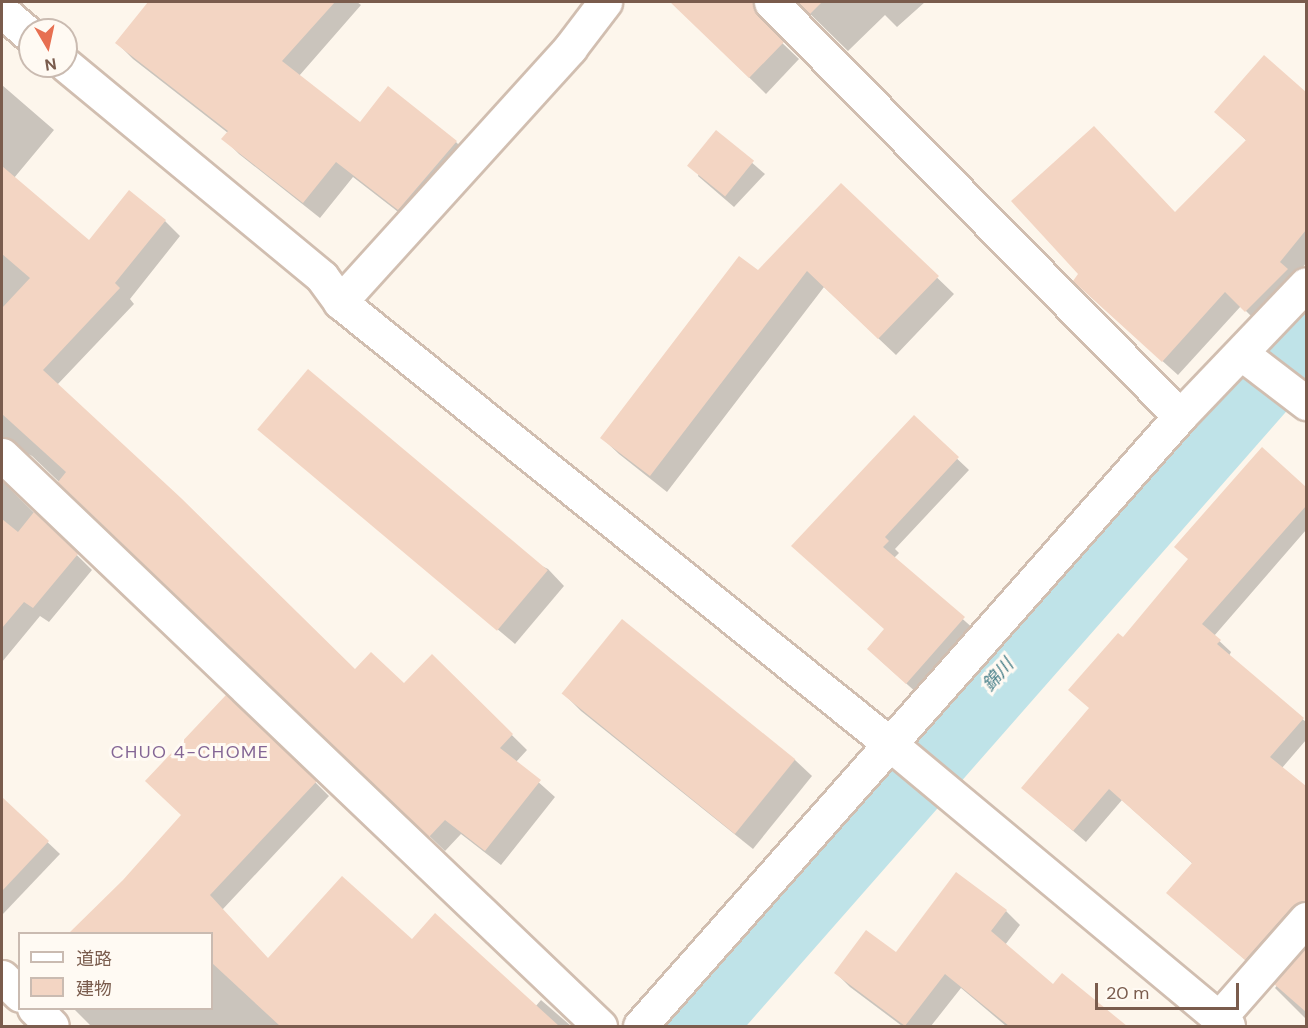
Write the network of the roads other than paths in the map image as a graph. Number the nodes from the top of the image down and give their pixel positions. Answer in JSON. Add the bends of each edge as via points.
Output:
{"nodes":[{"id":1,"x":605,"y":2,"type":"edge"},
{"id":2,"x":771,"y":2,"type":"edge"},
{"id":3,"x":2,"y":11,"type":"edge"},
{"id":4,"x":18,"y":25,"type":"edge"},
{"id":5,"x":78,"y":74,"type":"edge"},
{"id":6,"x":1306,"y":284,"type":"edge"},
{"id":7,"x":340,"y":302,"type":"junction"},
{"id":8,"x":1242,"y":354,"type":"junction"},
{"id":9,"x":1306,"y":403,"type":"edge"},
{"id":10,"x":1180,"y":416,"type":"junction"},
{"id":11,"x":2,"y":455,"type":"edge"},
{"id":12,"x":890,"y":744,"type":"junction"},
{"id":13,"x":1306,"y":919,"type":"edge"},
{"id":14,"x":2,"y":977,"type":"edge"},
{"id":15,"x":18,"y":993,"type":"edge"},
{"id":16,"x":36,"y":1010,"type":"edge"},
{"id":17,"x":1223,"y":1023,"type":"edge"},
{"id":18,"x":52,"y":1026,"type":"edge"},
{"id":19,"x":600,"y":1026,"type":"edge"},
{"id":20,"x":640,"y":1026,"type":"edge"}],
"edges":[{"from":1,"to":7,"type":"street","via":[[570,48]]},
{"from":2,"to":10,"type":"street"},
{"from":3,"to":4,"type":"street"},
{"from":5,"to":7,"type":"street","via":[[322,277]]},
{"from":6,"to":8,"type":"street"},
{"from":7,"to":12,"type":"street"},
{"from":8,"to":9,"type":"street"},
{"from":8,"to":10,"type":"street"},
{"from":10,"to":12,"type":"street"},
{"from":11,"to":19,"type":"street"},
{"from":12,"to":17,"type":"street"},
{"from":12,"to":20,"type":"street"},
{"from":13,"to":17,"type":"street"},
{"from":14,"to":15,"type":"street"},
{"from":16,"to":18,"type":"street"}]}
